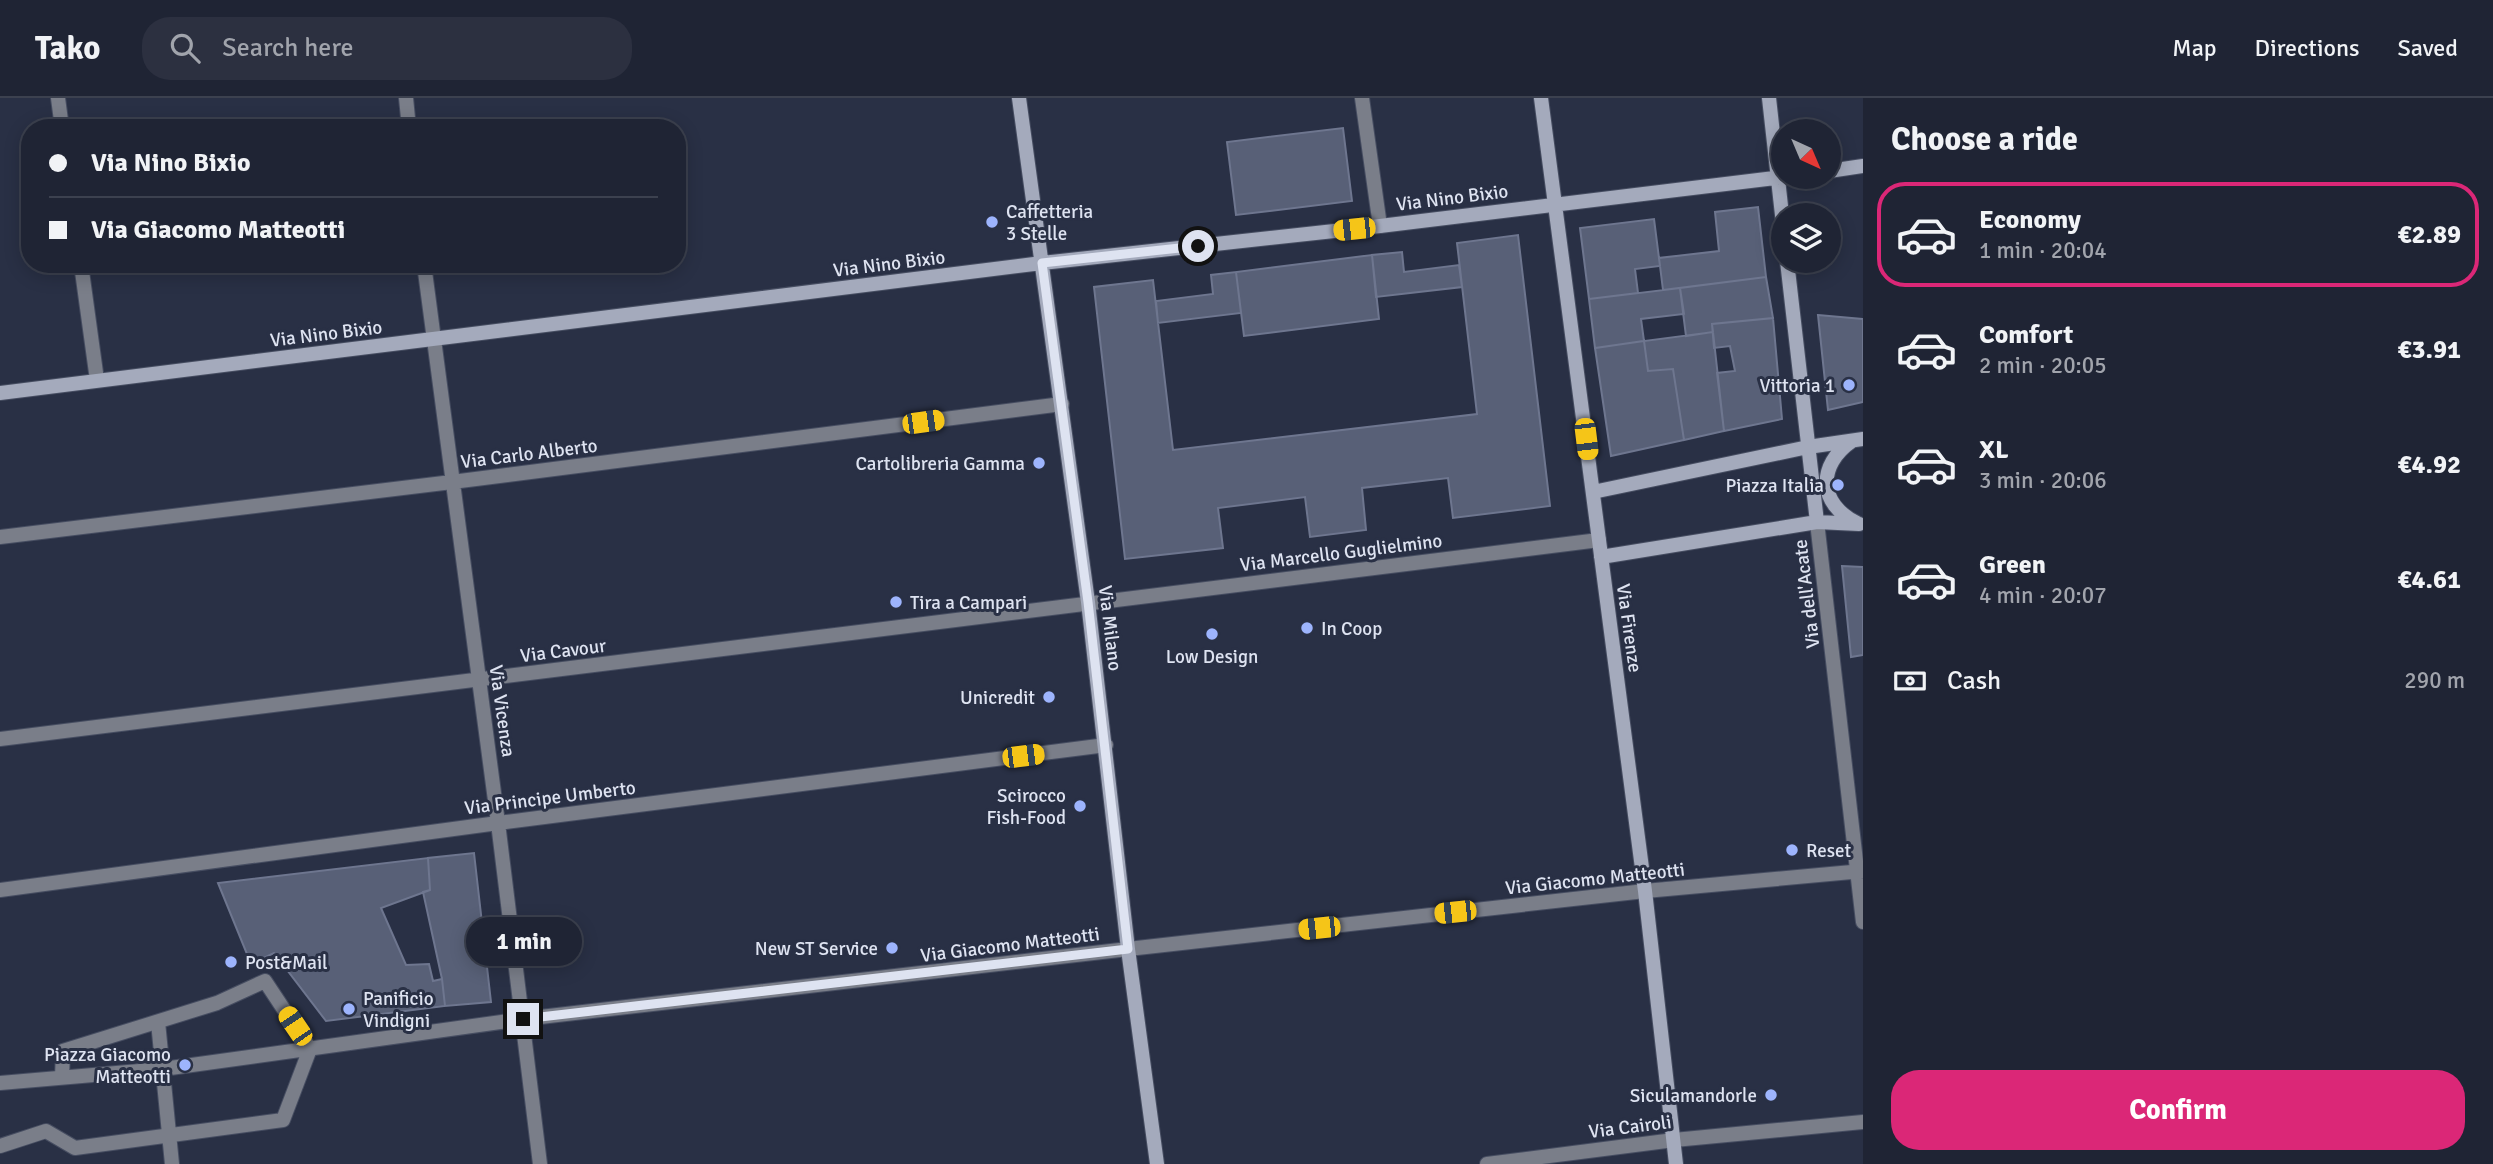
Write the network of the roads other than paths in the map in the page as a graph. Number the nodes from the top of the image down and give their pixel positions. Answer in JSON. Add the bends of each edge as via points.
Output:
{"nodes":[{"id":1,"x":58,"y":98,"type":"edge"},
{"id":2,"x":406,"y":98,"type":"edge"},
{"id":3,"x":1019,"y":98,"type":"edge"},
{"id":4,"x":1362,"y":98,"type":"edge"},
{"id":5,"x":1541,"y":98,"type":"edge"},
{"id":6,"x":1769,"y":98,"type":"edge"},
{"id":7,"x":61,"y":119,"type":"edge"},
{"id":8,"x":408,"y":119,"type":"edge"},
{"id":9,"x":1772,"y":119,"type":"edge"},
{"id":10,"x":1863,"y":166,"type":"edge"},
{"id":11,"x":1841,"y":169,"type":"edge"},
{"id":12,"x":1771,"y":178,"type":"edge"},
{"id":13,"x":1554,"y":203,"type":"junction"},
{"id":14,"x":1380,"y":226,"type":"junction"},
{"id":15,"x":1042,"y":263,"type":"junction"},
{"id":16,"x":82,"y":273,"type":"edge"},
{"id":17,"x":425,"y":273,"type":"edge"},
{"id":18,"x":1788,"y":273,"type":"edge"},
{"id":19,"x":433,"y":340,"type":"junction"},
{"id":20,"x":97,"y":380,"type":"junction"},
{"id":21,"x":0,"y":393,"type":"edge"},
{"id":22,"x":1062,"y":404,"type":"junction"},
{"id":23,"x":1858,"y":440,"type":"edge"},
{"id":24,"x":1808,"y":447,"type":"junction"},
{"id":25,"x":452,"y":482,"type":"junction"},
{"id":26,"x":1592,"y":492,"type":"junction"},
{"id":27,"x":1817,"y":522,"type":"junction"},
{"id":28,"x":1861,"y":524,"type":"edge"},
{"id":29,"x":0,"y":537,"type":"edge"},
{"id":30,"x":1599,"y":540,"type":"junction"},
{"id":31,"x":1601,"y":556,"type":"junction"},
{"id":32,"x":1088,"y":602,"type":"junction"},
{"id":33,"x":479,"y":680,"type":"junction"},
{"id":34,"x":0,"y":739,"type":"edge"},
{"id":35,"x":1106,"y":745,"type":"junction"},
{"id":36,"x":498,"y":823,"type":"junction"},
{"id":37,"x":1860,"y":872,"type":"edge"},
{"id":38,"x":0,"y":890,"type":"edge"},
{"id":39,"x":1645,"y":891,"type":"junction"},
{"id":40,"x":1863,"y":922,"type":"edge"},
{"id":41,"x":1128,"y":949,"type":"junction"},
{"id":42,"x":523,"y":1019,"type":"junction"},
{"id":43,"x":158,"y":1022,"type":"junction"},
{"id":44,"x":310,"y":1049,"type":"junction"},
{"id":45,"x":163,"y":1069,"type":"junction"},
{"id":46,"x":62,"y":1077,"type":"junction"},
{"id":47,"x":0,"y":1083,"type":"edge"},
{"id":48,"x":1863,"y":1122,"type":"edge"},
{"id":49,"x":168,"y":1136,"type":"junction"},
{"id":50,"x":1674,"y":1140,"type":"junction"},
{"id":51,"x":0,"y":1146,"type":"edge"},
{"id":52,"x":172,"y":1162,"type":"edge"},
{"id":53,"x":540,"y":1164,"type":"edge"},
{"id":54,"x":1157,"y":1164,"type":"edge"},
{"id":55,"x":1487,"y":1164,"type":"edge"},
{"id":56,"x":1676,"y":1164,"type":"edge"}],
"edges":[{"from":1,"to":7,"type":"street"},
{"from":2,"to":8,"type":"street"},
{"from":3,"to":15,"type":"street","name":"Via Milano"},
{"from":4,"to":14,"type":"street"},
{"from":5,"to":13,"type":"street","name":"Via Firenze"},
{"from":6,"to":9,"type":"street"},
{"from":10,"to":11,"type":"street"},
{"from":12,"to":13,"type":"street","name":"Via Nino Bixio"},
{"from":13,"to":14,"type":"street","name":"Via Nino Bixio"},
{"from":13,"to":26,"type":"street","name":"Via Firenze"},
{"from":14,"to":15,"type":"street","name":"Via Nino Bixio"},
{"from":15,"to":19,"type":"street","name":"Via Nino Bixio"},
{"from":15,"to":22,"type":"street","name":"Via Milano"},
{"from":16,"to":20,"type":"street"},
{"from":17,"to":19,"type":"street","name":"Via Vicenza"},
{"from":18,"to":24,"type":"street","name":"Via dell'Acate"},
{"from":19,"to":20,"type":"street","name":"Via Nino Bixio"},
{"from":19,"to":25,"type":"street","name":"Via Vicenza"},
{"from":20,"to":21,"type":"street","name":"Via Nino Bixio"},
{"from":22,"to":25,"type":"street","name":"Via Carlo Alberto"},
{"from":22,"to":32,"type":"street","name":"Via Milano"},
{"from":23,"to":24,"type":"street"},
{"from":23,"to":28,"type":"street","via":[[1840,449],[1827,476],[1834,506]]},
{"from":24,"to":26,"type":"street"},
{"from":24,"to":27,"type":"street","name":"Via dell'Acate"},
{"from":25,"to":29,"type":"street","name":"Via Carlo Alberto"},
{"from":25,"to":33,"type":"street","name":"Via Vicenza"},
{"from":26,"to":30,"type":"street","name":"Via Firenze"},
{"from":27,"to":28,"type":"street"},
{"from":27,"to":31,"type":"street"},
{"from":27,"to":37,"type":"street","name":"Via dell'Acate"},
{"from":30,"to":31,"type":"street","name":"Via Firenze"},
{"from":30,"to":32,"type":"street","name":"Via Marcello Guglielmino"},
{"from":31,"to":39,"type":"street","name":"Via Firenze"},
{"from":32,"to":33,"type":"street","name":"Via Cavour"},
{"from":32,"to":35,"type":"street","name":"Via Milano"},
{"from":33,"to":34,"type":"street","name":"Via Cavour"},
{"from":33,"to":36,"type":"street","name":"Via Vicenza"},
{"from":35,"to":36,"type":"street","name":"Via Principe Umberto"},
{"from":35,"to":41,"type":"street","name":"Via Milano"},
{"from":36,"to":38,"type":"street","name":"Via Principe Umberto"},
{"from":36,"to":42,"type":"street","name":"Via Vicenza"},
{"from":37,"to":39,"type":"street","name":"Via Giacomo Matteotti"},
{"from":37,"to":40,"type":"street","name":"Via dell'Acate"},
{"from":39,"to":41,"type":"street","name":"Via Giacomo Matteotti"},
{"from":39,"to":50,"type":"street","name":"Via Firenze"},
{"from":41,"to":42,"type":"street","name":"Via Giacomo Matteotti"},
{"from":41,"to":54,"type":"street","name":"Via Milano"},
{"from":42,"to":44,"type":"street","name":"Via Giacomo Matteotti"},
{"from":42,"to":53,"type":"street","name":"Via Vicenza"},
{"from":43,"to":44,"type":"street","via":[[265,981]]},
{"from":43,"to":45,"type":"street"},
{"from":43,"to":46,"type":"street","via":[[63,1051]]},
{"from":44,"to":45,"type":"street","name":"Via Giacomo Matteotti"},
{"from":44,"to":49,"type":"street","via":[[284,1120]]},
{"from":45,"to":46,"type":"street","name":"Via Giacomo Matteotti"},
{"from":45,"to":49,"type":"street"},
{"from":46,"to":47,"type":"street","name":"Via Giacomo Matteotti"},
{"from":48,"to":50,"type":"street","name":"Via Cairoli"},
{"from":49,"to":51,"type":"street","via":[[75,1148],[46,1131]]},
{"from":49,"to":52,"type":"street"},
{"from":50,"to":55,"type":"street","name":"Via Cairoli"},
{"from":50,"to":56,"type":"street","name":"Via Firenze"}]}
